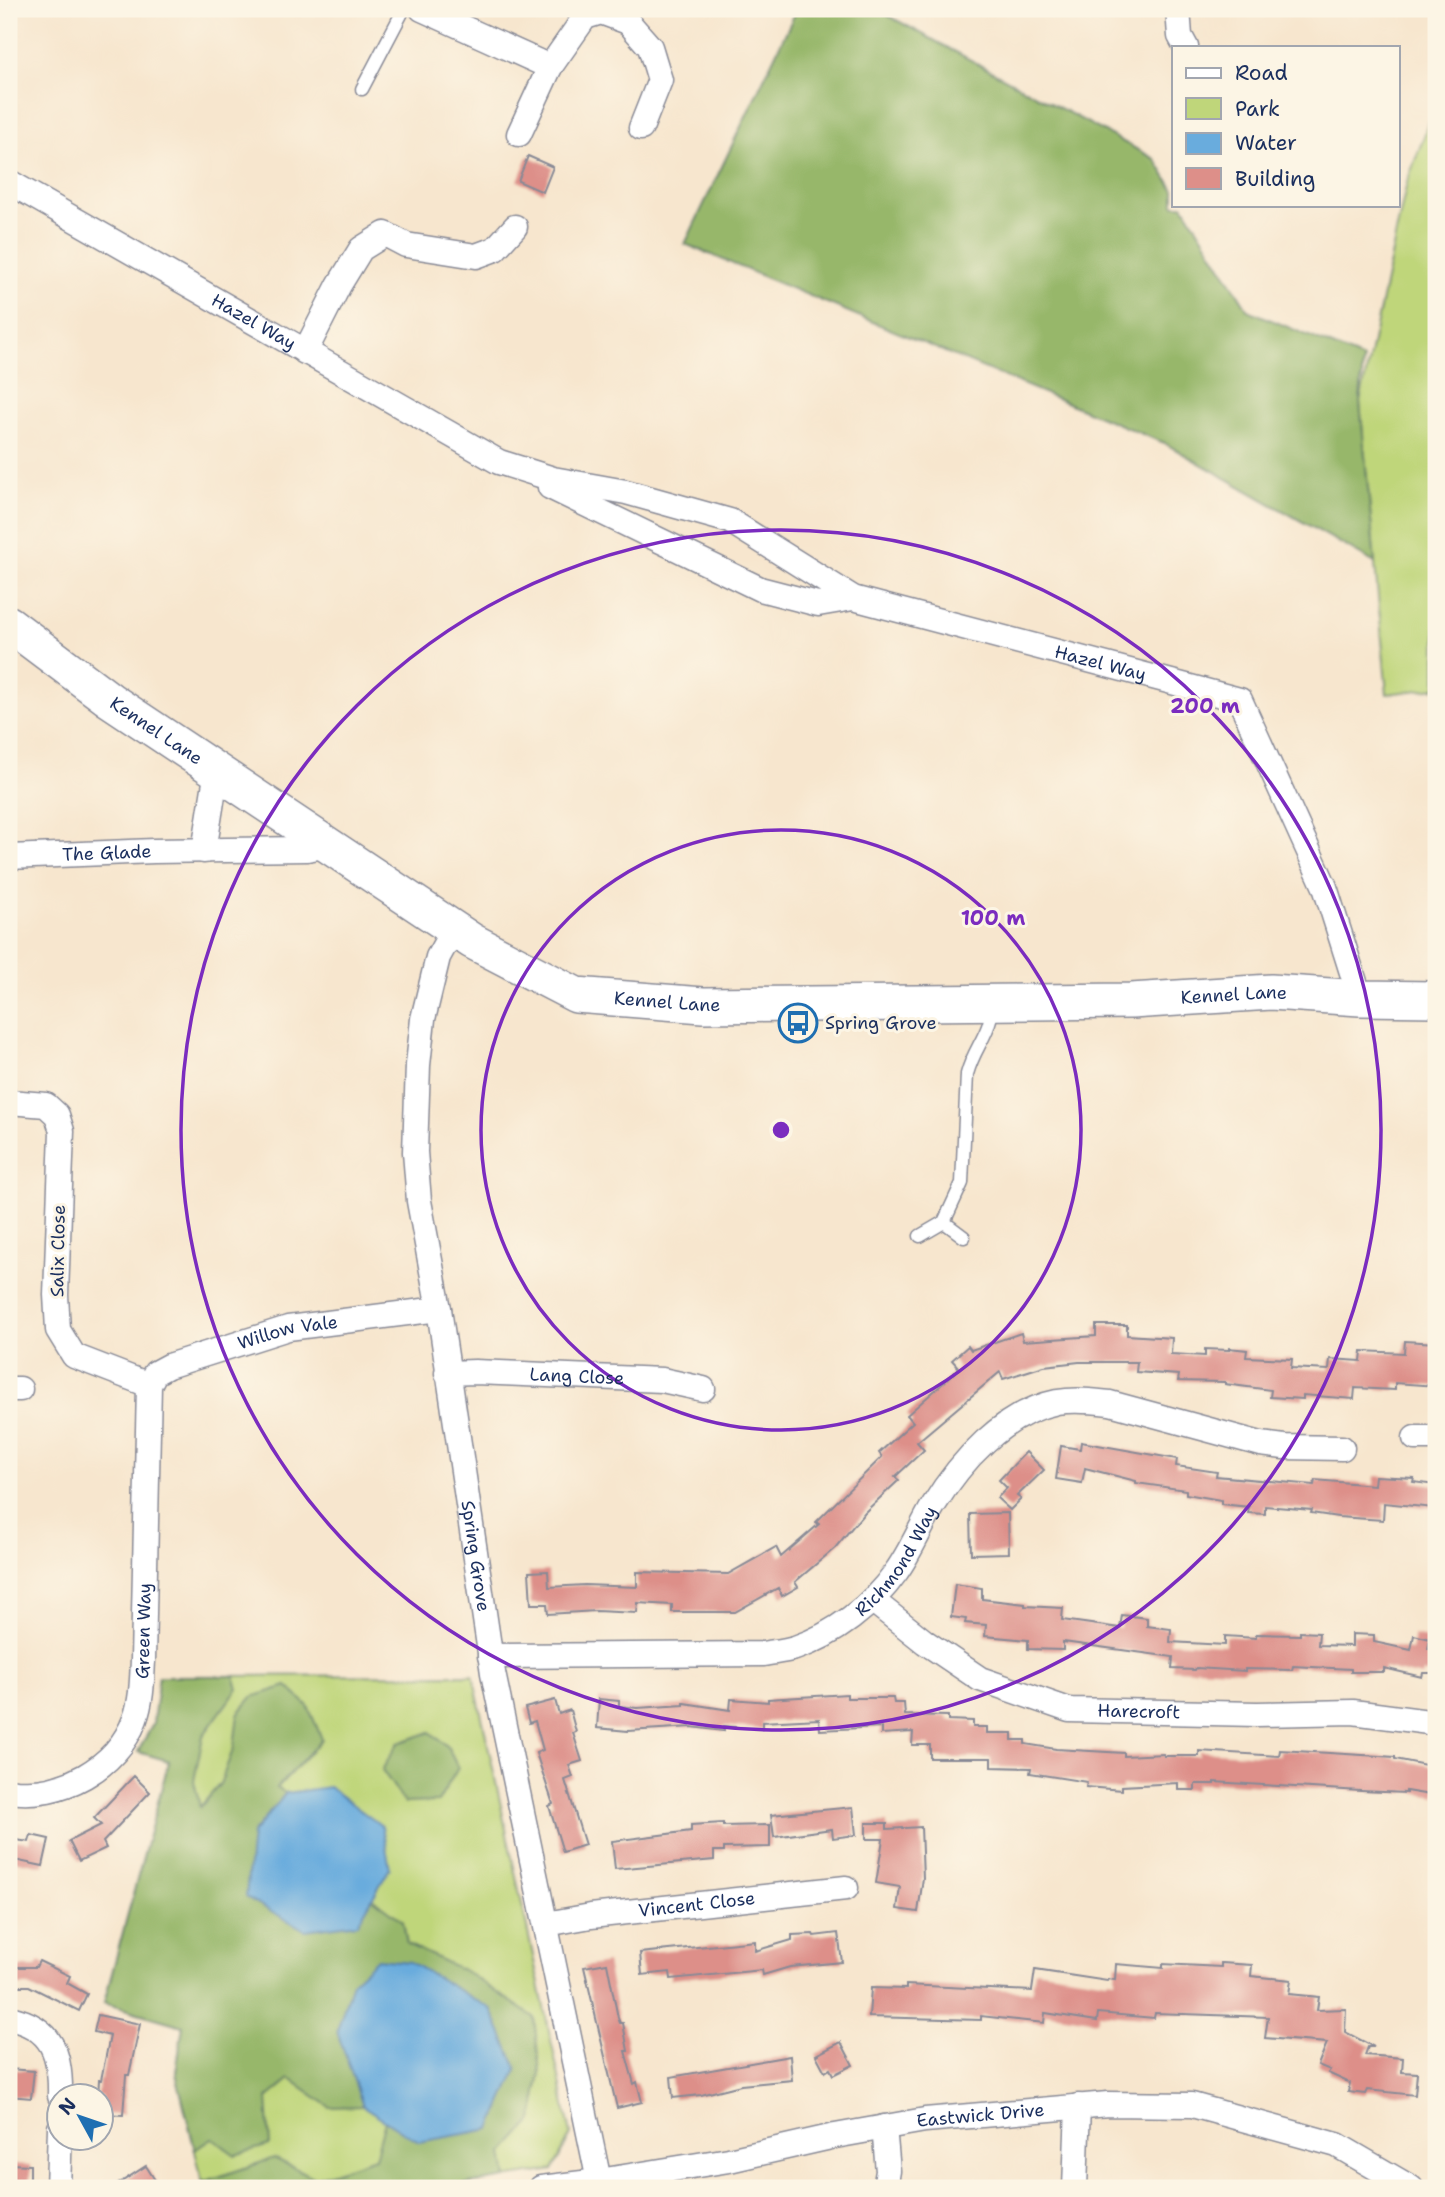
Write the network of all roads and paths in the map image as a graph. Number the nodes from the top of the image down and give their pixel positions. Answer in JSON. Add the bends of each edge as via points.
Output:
{"nodes":[{"id":1,"x":404,"y":9,"type":"edge"},
{"id":2,"x":422,"y":9,"type":"edge"},
{"id":3,"x":1178,"y":9,"type":"edge"},
{"id":4,"x":1185,"y":46,"type":"edge"},
{"id":5,"x":550,"y":67,"type":"junction"},
{"id":6,"x":362,"y":89,"type":"dead end"},
{"id":7,"x":641,"y":128,"type":"dead end"},
{"id":8,"x":519,"y":134,"type":"dead end"},
{"id":9,"x":9,"y":182,"type":"edge"},
{"id":10,"x":515,"y":227,"type":"dead end"},
{"id":11,"x":305,"y":352,"type":"junction"},
{"id":12,"x":499,"y":462,"type":"junction"},
{"id":13,"x":853,"y":598,"type":"junction"},
{"id":14,"x":9,"y":624,"type":"edge"},
{"id":15,"x":216,"y":770,"type":"junction"},
{"id":16,"x":330,"y":845,"type":"junction"},
{"id":17,"x":204,"y":851,"type":"junction"},
{"id":18,"x":9,"y":857,"type":"edge"},
{"id":19,"x":454,"y":928,"type":"junction"},
{"id":20,"x":1360,"y":998,"type":"junction"},
{"id":21,"x":1436,"y":999,"type":"edge"},
{"id":22,"x":993,"y":1003,"type":"junction"},
{"id":23,"x":9,"y":1102,"type":"edge"},
{"id":24,"x":944,"y":1222,"type":"junction"},
{"id":25,"x":920,"y":1236,"type":"dead end"},
{"id":26,"x":964,"y":1237,"type":"dead end"},
{"id":27,"x":439,"y":1309,"type":"junction"},
{"id":28,"x":447,"y":1373,"type":"junction"},
{"id":29,"x":149,"y":1385,"type":"junction"},
{"id":30,"x":703,"y":1390,"type":"dead end"},
{"id":31,"x":1342,"y":1448,"type":"dead end"},
{"id":32,"x":872,"y":1600,"type":"junction"},
{"id":33,"x":490,"y":1656,"type":"junction"},
{"id":34,"x":1436,"y":1723,"type":"edge"},
{"id":35,"x":9,"y":1791,"type":"edge"},
{"id":36,"x":846,"y":1888,"type":"dead end"},
{"id":37,"x":547,"y":1924,"type":"junction"},
{"id":38,"x":9,"y":2018,"type":"edge"},
{"id":39,"x":61,"y":2082,"type":"edge"},
{"id":40,"x":1079,"y":2106,"type":"junction"},
{"id":41,"x":884,"y":2127,"type":"junction"},
{"id":42,"x":59,"y":2152,"type":"edge"},
{"id":43,"x":600,"y":2181,"type":"junction"},
{"id":44,"x":58,"y":2188,"type":"edge"},
{"id":45,"x":541,"y":2188,"type":"edge"},
{"id":46,"x":885,"y":2188,"type":"edge"},
{"id":47,"x":1075,"y":2188,"type":"edge"},
{"id":48,"x":1411,"y":2188,"type":"edge"}],
"edges":[{"from":1,"to":6,"type":"lane"},
{"from":2,"to":5,"type":"street"},
{"from":3,"to":4,"type":"street"},
{"from":5,"to":7,"type":"street","via":[[585,17],[601,12],[628,22],[650,47],[660,80]]},
{"from":5,"to":8,"type":"street"},
{"from":9,"to":11,"type":"street","name":"Hazel Way"},
{"from":10,"to":11,"type":"street","via":[[495,249],[476,256],[406,245],[385,234],[361,249]]},
{"from":11,"to":12,"type":"street","name":"Hazel Way"},
{"from":12,"to":13,"type":"street","name":"Hazel Way","via":[[730,521]]},
{"from":12,"to":13,"type":"street","name":"Hazel Way","via":[[760,589],[818,604]]},
{"from":13,"to":20,"type":"street","name":"Hazel Way","via":[[1240,701],[1325,887]]},
{"from":14,"to":15,"type":"street","name":"Kennel Lane","via":[[110,700]]},
{"from":15,"to":16,"type":"street","name":"Kennel Lane"},
{"from":15,"to":17,"type":"street"},
{"from":16,"to":17,"type":"street","name":"The Glade"},
{"from":16,"to":19,"type":"street","name":"Kennel Lane"},
{"from":17,"to":18,"type":"street","name":"The Glade"},
{"from":19,"to":22,"type":"street","name":"Kennel Lane","via":[[576,995],[703,1006]]},
{"from":19,"to":27,"type":"street","name":"Spring Grove","via":[[439,957],[423,1019],[418,1065],[415,1152],[419,1201]]},
{"from":20,"to":21,"type":"street","name":"Kennel Lane"},
{"from":20,"to":22,"type":"street","name":"Kennel Lane","via":[[1271,992]]},
{"from":22,"to":24,"type":"lane","via":[[991,1022],[967,1074],[962,1183]]},
{"from":23,"to":29,"type":"street","name":"Salix Close","via":[[46,1105],[57,1115],[62,1132],[58,1330],[74,1356]]},
{"from":24,"to":25,"type":"lane"},
{"from":24,"to":26,"type":"lane"},
{"from":27,"to":28,"type":"street","name":"Spring Grove"},
{"from":27,"to":29,"type":"street","name":"Willow Vale","via":[[288,1328],[168,1366],[155,1373]]},
{"from":28,"to":30,"type":"street","name":"Lang Close","via":[[662,1380]]},
{"from":28,"to":33,"type":"street","name":"Spring Grove"},
{"from":29,"to":35,"type":"street","name":"Green Way","via":[[143,1660],[135,1719],[117,1749],[90,1774],[35,1792]]},
{"from":31,"to":32,"type":"street","name":"Richmond Way","via":[[1261,1444],[1110,1403],[1058,1402],[1031,1410],[979,1447],[954,1476],[896,1573]]},
{"from":32,"to":33,"type":"street","name":"Richmond Way","via":[[819,1638],[763,1654]]},
{"from":32,"to":34,"type":"street","name":"Harecroft","via":[[980,1679],[1069,1710],[1353,1713]]},
{"from":33,"to":37,"type":"street","name":"Spring Grove"},
{"from":36,"to":37,"type":"street","name":"Vincent Close"},
{"from":37,"to":43,"type":"street","name":"Spring Grove"},
{"from":38,"to":39,"type":"street","via":[[29,2023],[45,2035],[57,2053]]},
{"from":40,"to":41,"type":"street","name":"Eastwick Drive"},
{"from":40,"to":47,"type":"street"},
{"from":40,"to":48,"type":"street","name":"Eastwick Drive","via":[[1192,2105],[1336,2145]]},
{"from":41,"to":43,"type":"street","name":"Eastwick Drive"},
{"from":41,"to":46,"type":"street"},
{"from":42,"to":44,"type":"street"},
{"from":43,"to":45,"type":"street","name":"Eastwick Drive"}]}
